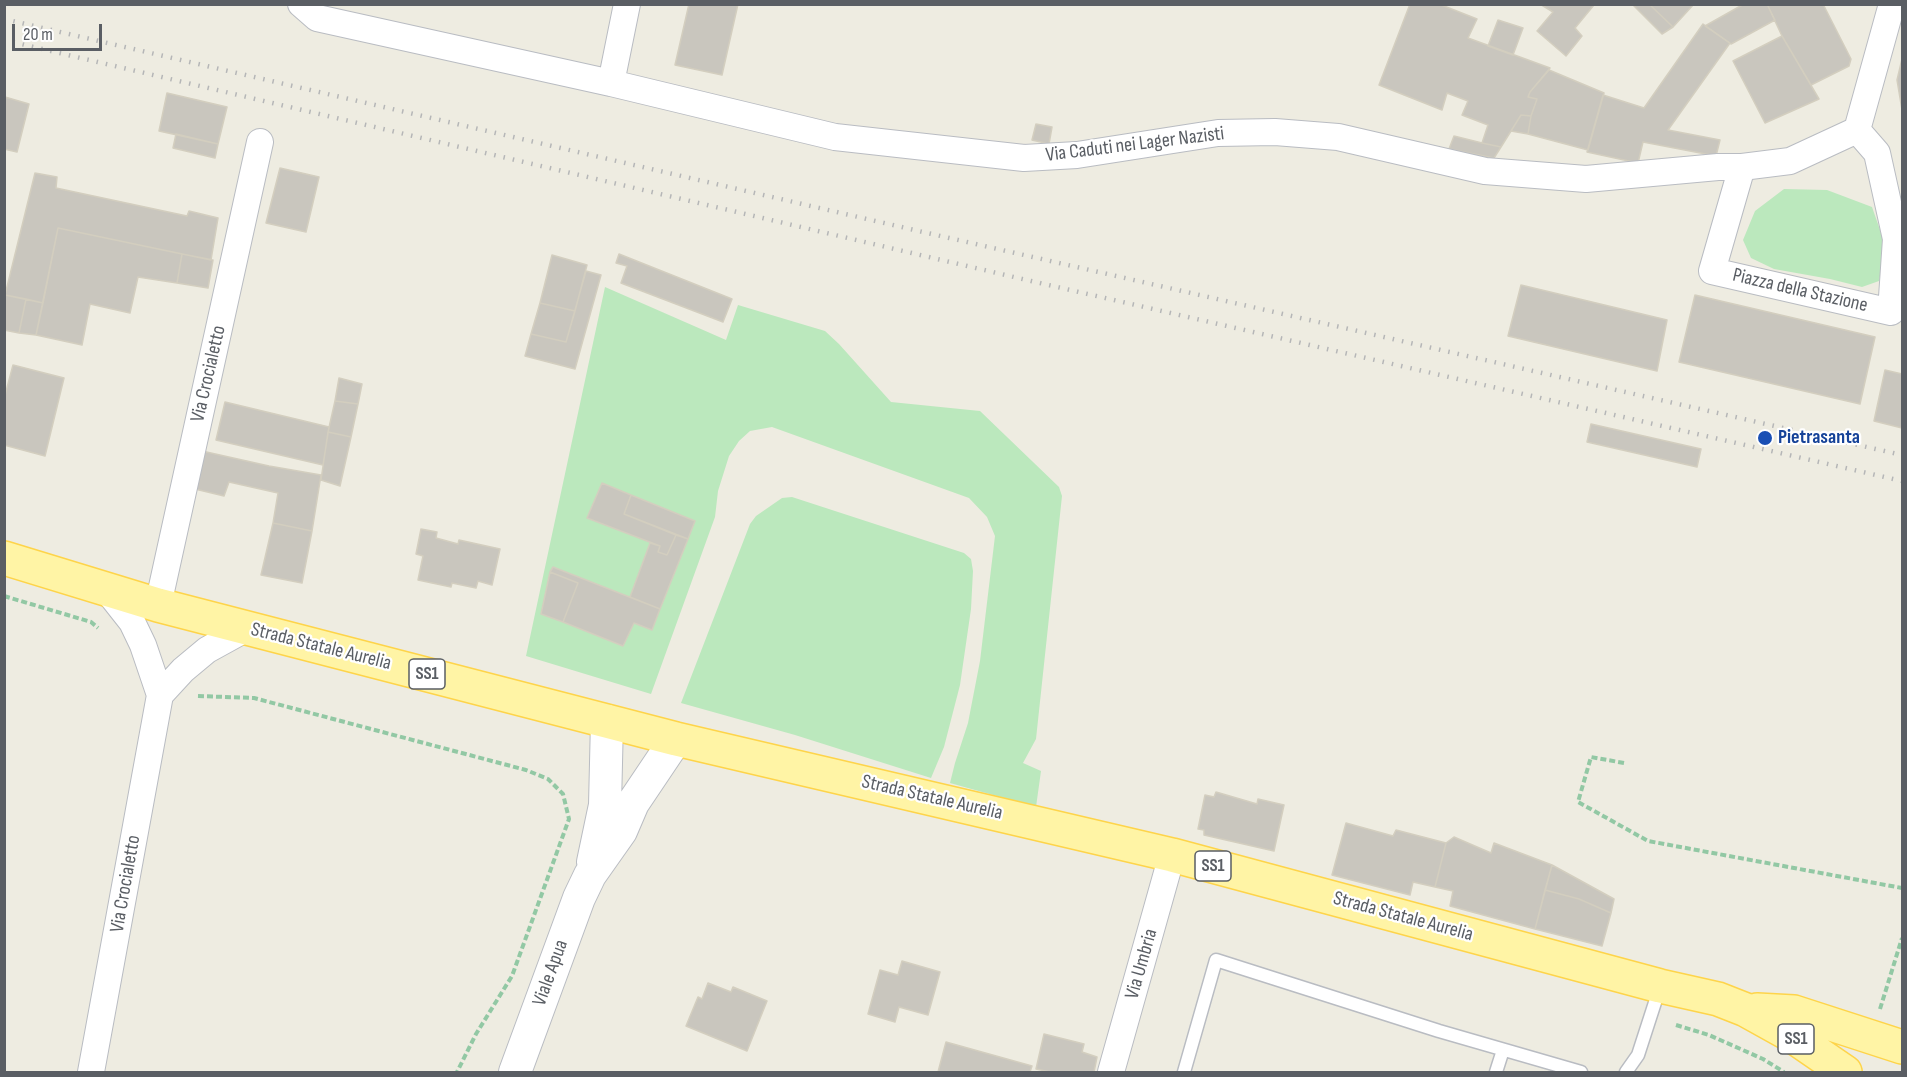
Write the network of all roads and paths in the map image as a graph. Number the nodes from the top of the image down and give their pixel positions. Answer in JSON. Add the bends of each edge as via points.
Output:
{"nodes":[{"id":1,"x":301,"y":4,"type":"edge"},
{"id":2,"x":627,"y":4,"type":"edge"},
{"id":3,"x":1892,"y":4,"type":"edge"},
{"id":4,"x":611,"y":83,"type":"junction"},
{"id":5,"x":1857,"y":130,"type":"junction"},
{"id":6,"x":260,"y":142,"type":"dead end"},
{"id":7,"x":1742,"y":167,"type":"junction"},
{"id":8,"x":1898,"y":288,"type":"edge"},
{"id":9,"x":4,"y":558,"type":"edge"},
{"id":10,"x":106,"y":589,"type":"junction"},
{"id":11,"x":4,"y":596,"type":"edge"},
{"id":12,"x":158,"y":605,"type":"junction"},
{"id":13,"x":247,"y":628,"type":"junction"},
{"id":14,"x":106,"y":635,"type":"dead end"},
{"id":15,"x":160,"y":695,"type":"junction"},
{"id":16,"x":607,"y":720,"type":"junction"},
{"id":17,"x":676,"y":739,"type":"junction"},
{"id":18,"x":1624,"y":763,"type":"dead end"},
{"id":19,"x":1172,"y":855,"type":"junction"},
{"id":20,"x":590,"y":875,"type":"junction"},
{"id":21,"x":1902,"y":888,"type":"edge"},
{"id":22,"x":1660,"y":986,"type":"junction"},
{"id":23,"x":1746,"y":1010,"type":"junction"},
{"id":24,"x":1902,"y":1047,"type":"edge"},
{"id":25,"x":1503,"y":1050,"type":"junction"},
{"id":26,"x":91,"y":1072,"type":"edge"},
{"id":27,"x":457,"y":1072,"type":"edge"},
{"id":28,"x":515,"y":1072,"type":"edge"},
{"id":29,"x":1111,"y":1072,"type":"edge"},
{"id":30,"x":1184,"y":1072,"type":"edge"},
{"id":31,"x":1496,"y":1072,"type":"edge"},
{"id":32,"x":1581,"y":1072,"type":"edge"},
{"id":33,"x":1626,"y":1072,"type":"edge"},
{"id":34,"x":1845,"y":1072,"type":"edge"}],
"edges":[{"from":1,"to":4,"type":"street","name":"Via Caduti nei Lager Nazisti","via":[[316,18]]},
{"from":2,"to":4,"type":"street"},
{"from":3,"to":5,"type":"street"},
{"from":4,"to":7,"type":"street","name":"Via Caduti nei Lager Nazisti","via":[[835,137],[1023,158],[1077,155],[1218,133],[1275,132],[1338,137],[1485,171],[1587,178]]},
{"from":5,"to":7,"type":"street","via":[[1790,161]]},
{"from":5,"to":8,"type":"street","name":"Piazza della Stazione","via":[[1877,153],[1896,239]]},
{"from":6,"to":12,"type":"street","name":"Via Crocialetto"},
{"from":7,"to":8,"type":"street","name":"Piazza della Stazione","via":[[1712,271],[1891,312]]},
{"from":9,"to":10,"type":"main road","name":"Strada Statale Aurelia","number":"SS1"},
{"from":10,"to":12,"type":"main road","name":"Strada Statale Aurelia","number":"SS1"},
{"from":10,"to":15,"type":"street","name":"Via Crocialetto","via":[[132,622]]},
{"from":11,"to":14,"type":"path","via":[[91,622]]},
{"from":12,"to":13,"type":"main road","name":"Strada Statale Aurelia","number":"SS1"},
{"from":13,"to":15,"type":"street","via":[[207,650]]},
{"from":13,"to":16,"type":"main road","name":"Strada Statale Aurelia","number":"SS1"},
{"from":15,"to":26,"type":"street","name":"Via Crocialetto"},
{"from":15,"to":27,"type":"path","via":[[254,698],[526,770],[548,779],[563,794],[569,819],[512,976]]},
{"from":16,"to":17,"type":"main road","name":"Strada Statale Aurelia","number":"SS1"},
{"from":16,"to":20,"type":"street","name":"Viale Apua","via":[[605,805]]},
{"from":17,"to":19,"type":"main road","name":"Strada Statale Aurelia","number":"SS1"},
{"from":17,"to":20,"type":"street","name":"Viale Apua"},
{"from":18,"to":21,"type":"path","via":[[1591,757],[1578,802],[1648,841]]},
{"from":19,"to":22,"type":"main road","name":"Strada Statale Aurelia","number":"SS1"},
{"from":19,"to":29,"type":"street","name":"Via Umbria"},
{"from":20,"to":28,"type":"street","name":"Viale Apua"},
{"from":22,"to":23,"type":"main road","name":"Strada Statale Aurelia","number":"SS1","via":[[1718,999]]},
{"from":22,"to":33,"type":"lane","via":[[1638,1055]]},
{"from":23,"to":24,"type":"main road","via":[[1794,1012]]},
{"from":23,"to":34,"type":"main road","name":"Strada Statale Aurelia","number":"SS1"},
{"from":25,"to":30,"type":"lane","via":[[1216,960]]},
{"from":25,"to":31,"type":"lane"},
{"from":25,"to":32,"type":"lane"}]}
